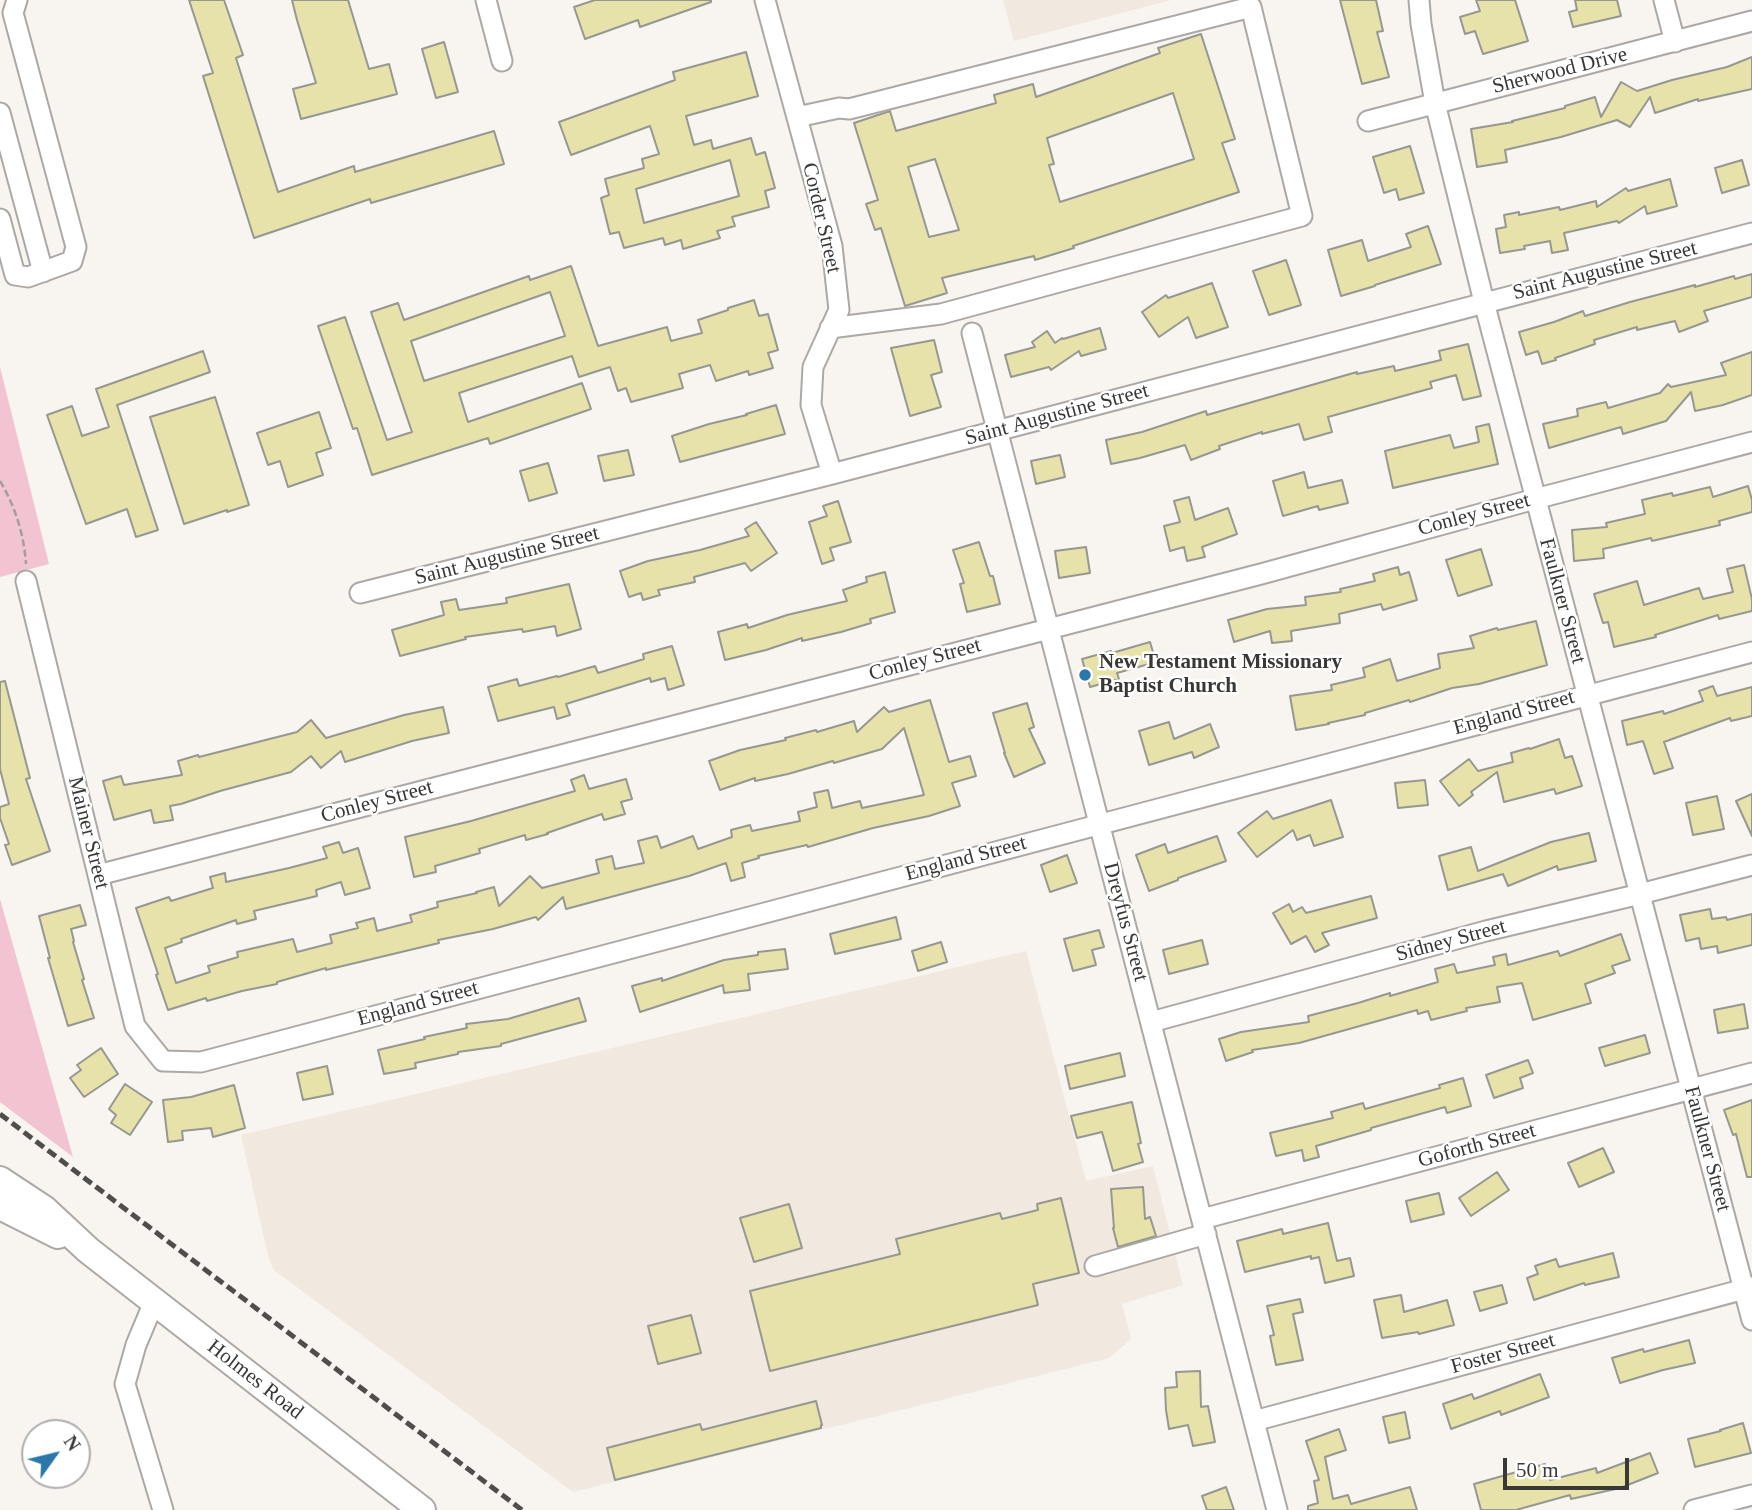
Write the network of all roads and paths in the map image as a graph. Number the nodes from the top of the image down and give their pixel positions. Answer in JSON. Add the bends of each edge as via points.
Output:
{"nodes":[{"id":1,"x":486,"y":0,"type":"edge"},
{"id":2,"x":765,"y":0,"type":"edge"},
{"id":3,"x":1419,"y":0,"type":"edge"},
{"id":4,"x":1664,"y":0,"type":"edge"},
{"id":5,"x":10,"y":10,"type":"edge"},
{"id":6,"x":1752,"y":21,"type":"edge"},
{"id":7,"x":1675,"y":42,"type":"junction"},
{"id":8,"x":502,"y":61,"type":"dead end"},
{"id":9,"x":1435,"y":103,"type":"junction"},
{"id":10,"x":0,"y":113,"type":"edge"},
{"id":11,"x":1368,"y":121,"type":"dead end"},
{"id":12,"x":798,"y":123,"type":"junction"},
{"id":13,"x":0,"y":219,"type":"edge"},
{"id":14,"x":1752,"y":233,"type":"edge"},
{"id":15,"x":43,"y":272,"type":"junction"},
{"id":16,"x":1484,"y":302,"type":"junction"},
{"id":17,"x":830,"y":328,"type":"junction"},
{"id":18,"x":972,"y":333,"type":"dead end"},
{"id":19,"x":997,"y":431,"type":"junction"},
{"id":20,"x":1752,"y":442,"type":"edge"},
{"id":21,"x":832,"y":474,"type":"junction"},
{"id":22,"x":0,"y":481,"type":"edge"},
{"id":23,"x":1535,"y":499,"type":"junction"},
{"id":24,"x":26,"y":581,"type":"joint"},
{"id":25,"x":360,"y":593,"type":"dead end"},
{"id":26,"x":1048,"y":628,"type":"junction"},
{"id":27,"x":1752,"y":652,"type":"edge"},
{"id":28,"x":1587,"y":694,"type":"junction"},
{"id":29,"x":1099,"y":824,"type":"junction"},
{"id":30,"x":1752,"y":865,"type":"edge"},
{"id":31,"x":98,"y":875,"type":"junction"},
{"id":32,"x":1640,"y":894,"type":"junction"},
{"id":33,"x":1150,"y":1021,"type":"junction"},
{"id":34,"x":179,"y":1061,"type":"joint"},
{"id":35,"x":1752,"y":1073,"type":"edge"},
{"id":36,"x":1692,"y":1088,"type":"junction"},
{"id":37,"x":0,"y":1180,"type":"edge"},
{"id":38,"x":0,"y":1206,"type":"edge"},
{"id":39,"x":1204,"y":1227,"type":"junction"},
{"id":40,"x":88,"y":1250,"type":"junction"},
{"id":41,"x":1095,"y":1266,"type":"dead end"},
{"id":42,"x":1748,"y":1288,"type":"edge"},
{"id":43,"x":154,"y":1302,"type":"junction"},
{"id":44,"x":1752,"y":1320,"type":"edge"},
{"id":45,"x":1254,"y":1421,"type":"junction"},
{"id":46,"x":1752,"y":1494,"type":"edge"},
{"id":47,"x":163,"y":1510,"type":"edge"},
{"id":48,"x":422,"y":1510,"type":"edge"},
{"id":49,"x":1278,"y":1510,"type":"edge"},
{"id":50,"x":1694,"y":1510,"type":"edge"}],
"edges":[{"from":1,"to":8,"type":"street"},
{"from":2,"to":12,"type":"street","name":"Corder Street"},
{"from":3,"to":9,"type":"street","name":"Faulkner Street"},
{"from":4,"to":7,"type":"street"},
{"from":5,"to":15,"type":"street","via":[[76,247],[72,261]]},
{"from":6,"to":7,"type":"street","name":"Sherwood Drive"},
{"from":7,"to":9,"type":"street","name":"Sherwood Drive"},
{"from":9,"to":11,"type":"street","name":"Sherwood Drive"},
{"from":9,"to":16,"type":"street","name":"Faulkner Street"},
{"from":10,"to":15,"type":"street"},
{"from":12,"to":17,"type":"street","name":"Corder Street","via":[[832,246],[839,310]]},
{"from":12,"to":17,"type":"street","via":[[839,108],[849,110],[1251,7],[1302,216],[941,314]]},
{"from":13,"to":15,"type":"street","via":[[15,275]]},
{"from":14,"to":16,"type":"street","name":"Saint Augustine Street"},
{"from":16,"to":19,"type":"street","name":"Saint Augustine Street"},
{"from":16,"to":23,"type":"street","name":"Faulkner Street"},
{"from":17,"to":21,"type":"street","name":"Corder Street","via":[[813,367],[811,405]]},
{"from":18,"to":19,"type":"street","name":"Dreyfus Street"},
{"from":19,"to":21,"type":"street","name":"Saint Augustine Street"},
{"from":19,"to":26,"type":"street","name":"Dreyfus Street"},
{"from":20,"to":23,"type":"street","name":"Conley Street"},
{"from":21,"to":25,"type":"street","name":"Saint Augustine Street"},
{"from":22,"to":24,"type":"path","via":[[21,530]]},
{"from":23,"to":26,"type":"street","name":"Conley Street"},
{"from":23,"to":28,"type":"street","name":"Faulkner Street"},
{"from":24,"to":31,"type":"street","name":"Mainer Street"},
{"from":26,"to":29,"type":"street","name":"Dreyfus Street"},
{"from":26,"to":31,"type":"street","name":"Conley Street"},
{"from":27,"to":28,"type":"street","name":"England Street"},
{"from":28,"to":29,"type":"street","name":"England Street"},
{"from":28,"to":32,"type":"street","name":"Faulkner Street"},
{"from":29,"to":33,"type":"street","name":"Dreyfus Street"},
{"from":29,"to":34,"type":"street","name":"England Street","via":[[201,1062]]},
{"from":30,"to":32,"type":"street","name":"Sidney Street"},
{"from":31,"to":34,"type":"street","name":"Mainer Street","via":[[135,1026],[163,1061]]},
{"from":32,"to":33,"type":"street","name":"Sidney Street"},
{"from":32,"to":36,"type":"street","name":"Faulkner Street"},
{"from":33,"to":39,"type":"street","name":"Dreyfus Street"},
{"from":35,"to":36,"type":"street","name":"Goforth Street"},
{"from":36,"to":39,"type":"street","name":"Goforth Street"},
{"from":36,"to":42,"type":"street","name":"Faulkner Street"},
{"from":37,"to":40,"type":"main road","name":"Holmes Road","via":[[44,1209]]},
{"from":38,"to":40,"type":"main road","name":"Holmes Road"},
{"from":39,"to":41,"type":"street","name":"Goforth Street"},
{"from":39,"to":45,"type":"street","name":"Dreyfus Street"},
{"from":40,"to":43,"type":"main road","name":"Holmes Road"},
{"from":42,"to":44,"type":"street","name":"Faulkner Street"},
{"from":42,"to":45,"type":"street","name":"Foster Street"},
{"from":43,"to":47,"type":"street","via":[[125,1384]]},
{"from":43,"to":48,"type":"main road","name":"Holmes Road"},
{"from":45,"to":49,"type":"street","name":"Dreyfus Street"},
{"from":46,"to":50,"type":"street"}]}
